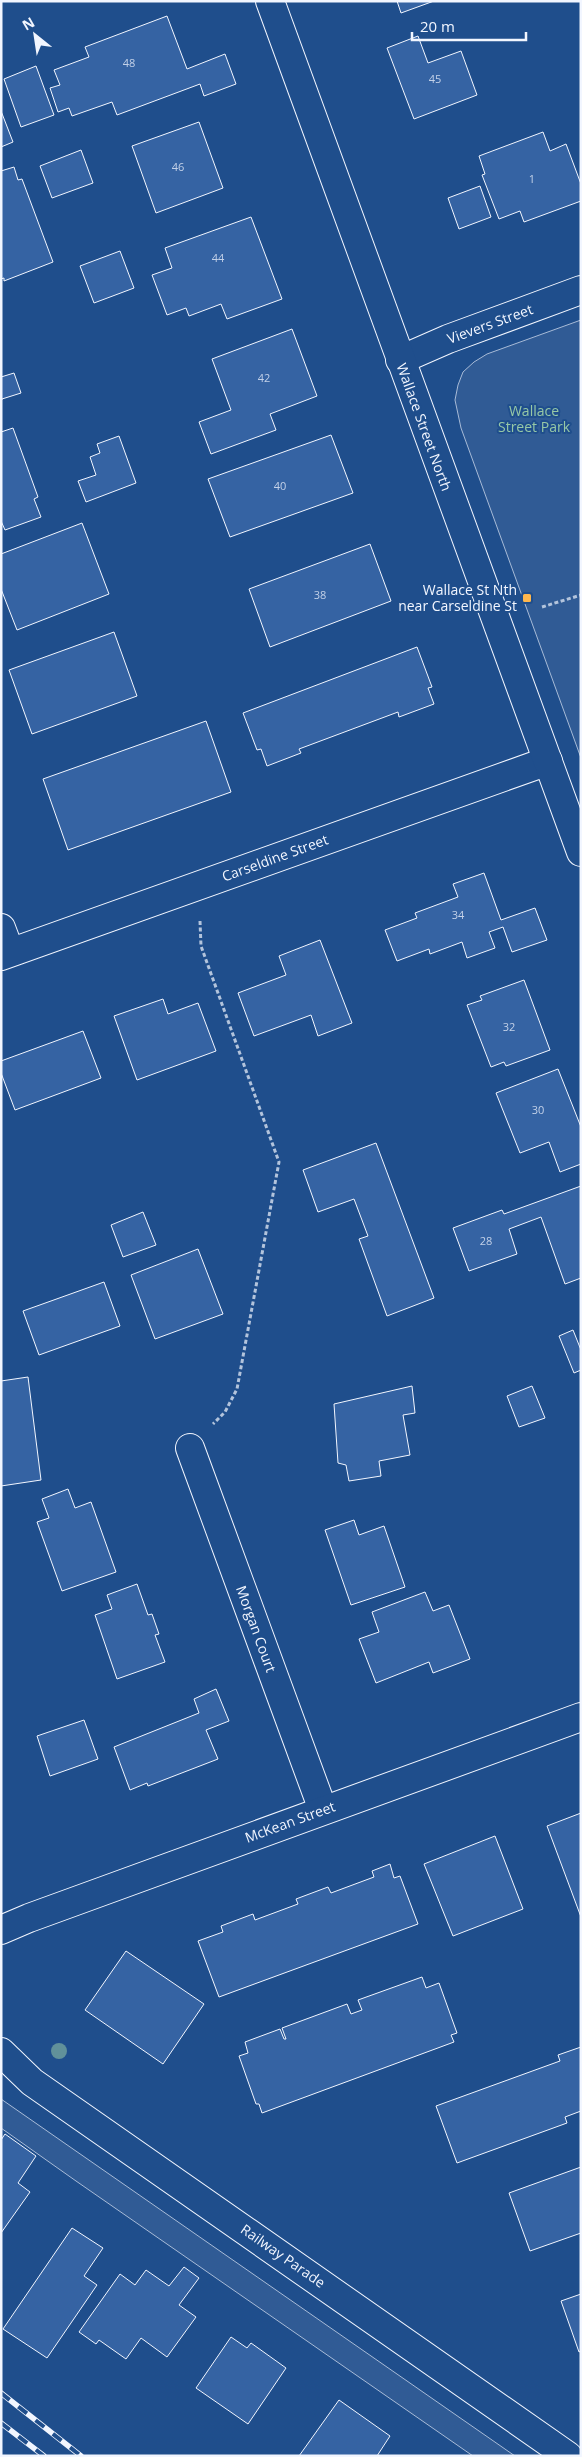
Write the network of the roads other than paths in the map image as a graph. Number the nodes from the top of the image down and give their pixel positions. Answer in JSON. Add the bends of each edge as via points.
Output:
{"nodes":[{"id":1,"x":270,"y":1,"type":"edge"},
{"id":2,"x":581,"y":290,"type":"edge"},
{"id":3,"x":400,"y":360,"type":"junction"},
{"id":4,"x":548,"y":761,"type":"junction"},
{"id":5,"x":581,"y":852,"type":"edge"},
{"id":6,"x":4,"y":945,"type":"edge"},
{"id":7,"x":190,"y":1448,"type":"road end"},
{"id":8,"x":581,"y":1717,"type":"edge"},
{"id":9,"x":323,"y":1810,"type":"junction"},
{"id":10,"x":1,"y":1930,"type":"edge"},
{"id":11,"x":1,"y":2052,"type":"edge"},
{"id":12,"x":568,"y":2456,"type":"edge"}],
"edges":[{"from":1,"to":3,"type":"street","name":"Wallace Street North"},
{"from":2,"to":3,"type":"street","name":"Vievers Street"},
{"from":3,"to":4,"type":"street","name":"Wallace Street North"},
{"from":4,"to":5,"type":"street","name":"Wallace Street North"},
{"from":4,"to":6,"type":"street","name":"Carseldine Street","via":[[194,887]]},
{"from":7,"to":9,"type":"street","name":"Morgan Court"},
{"from":8,"to":9,"type":"street","name":"McKean Street"},
{"from":9,"to":10,"type":"street","name":"McKean Street"},
{"from":11,"to":12,"type":"street","name":"Railway Parade","via":[[32,2082]]}]}
